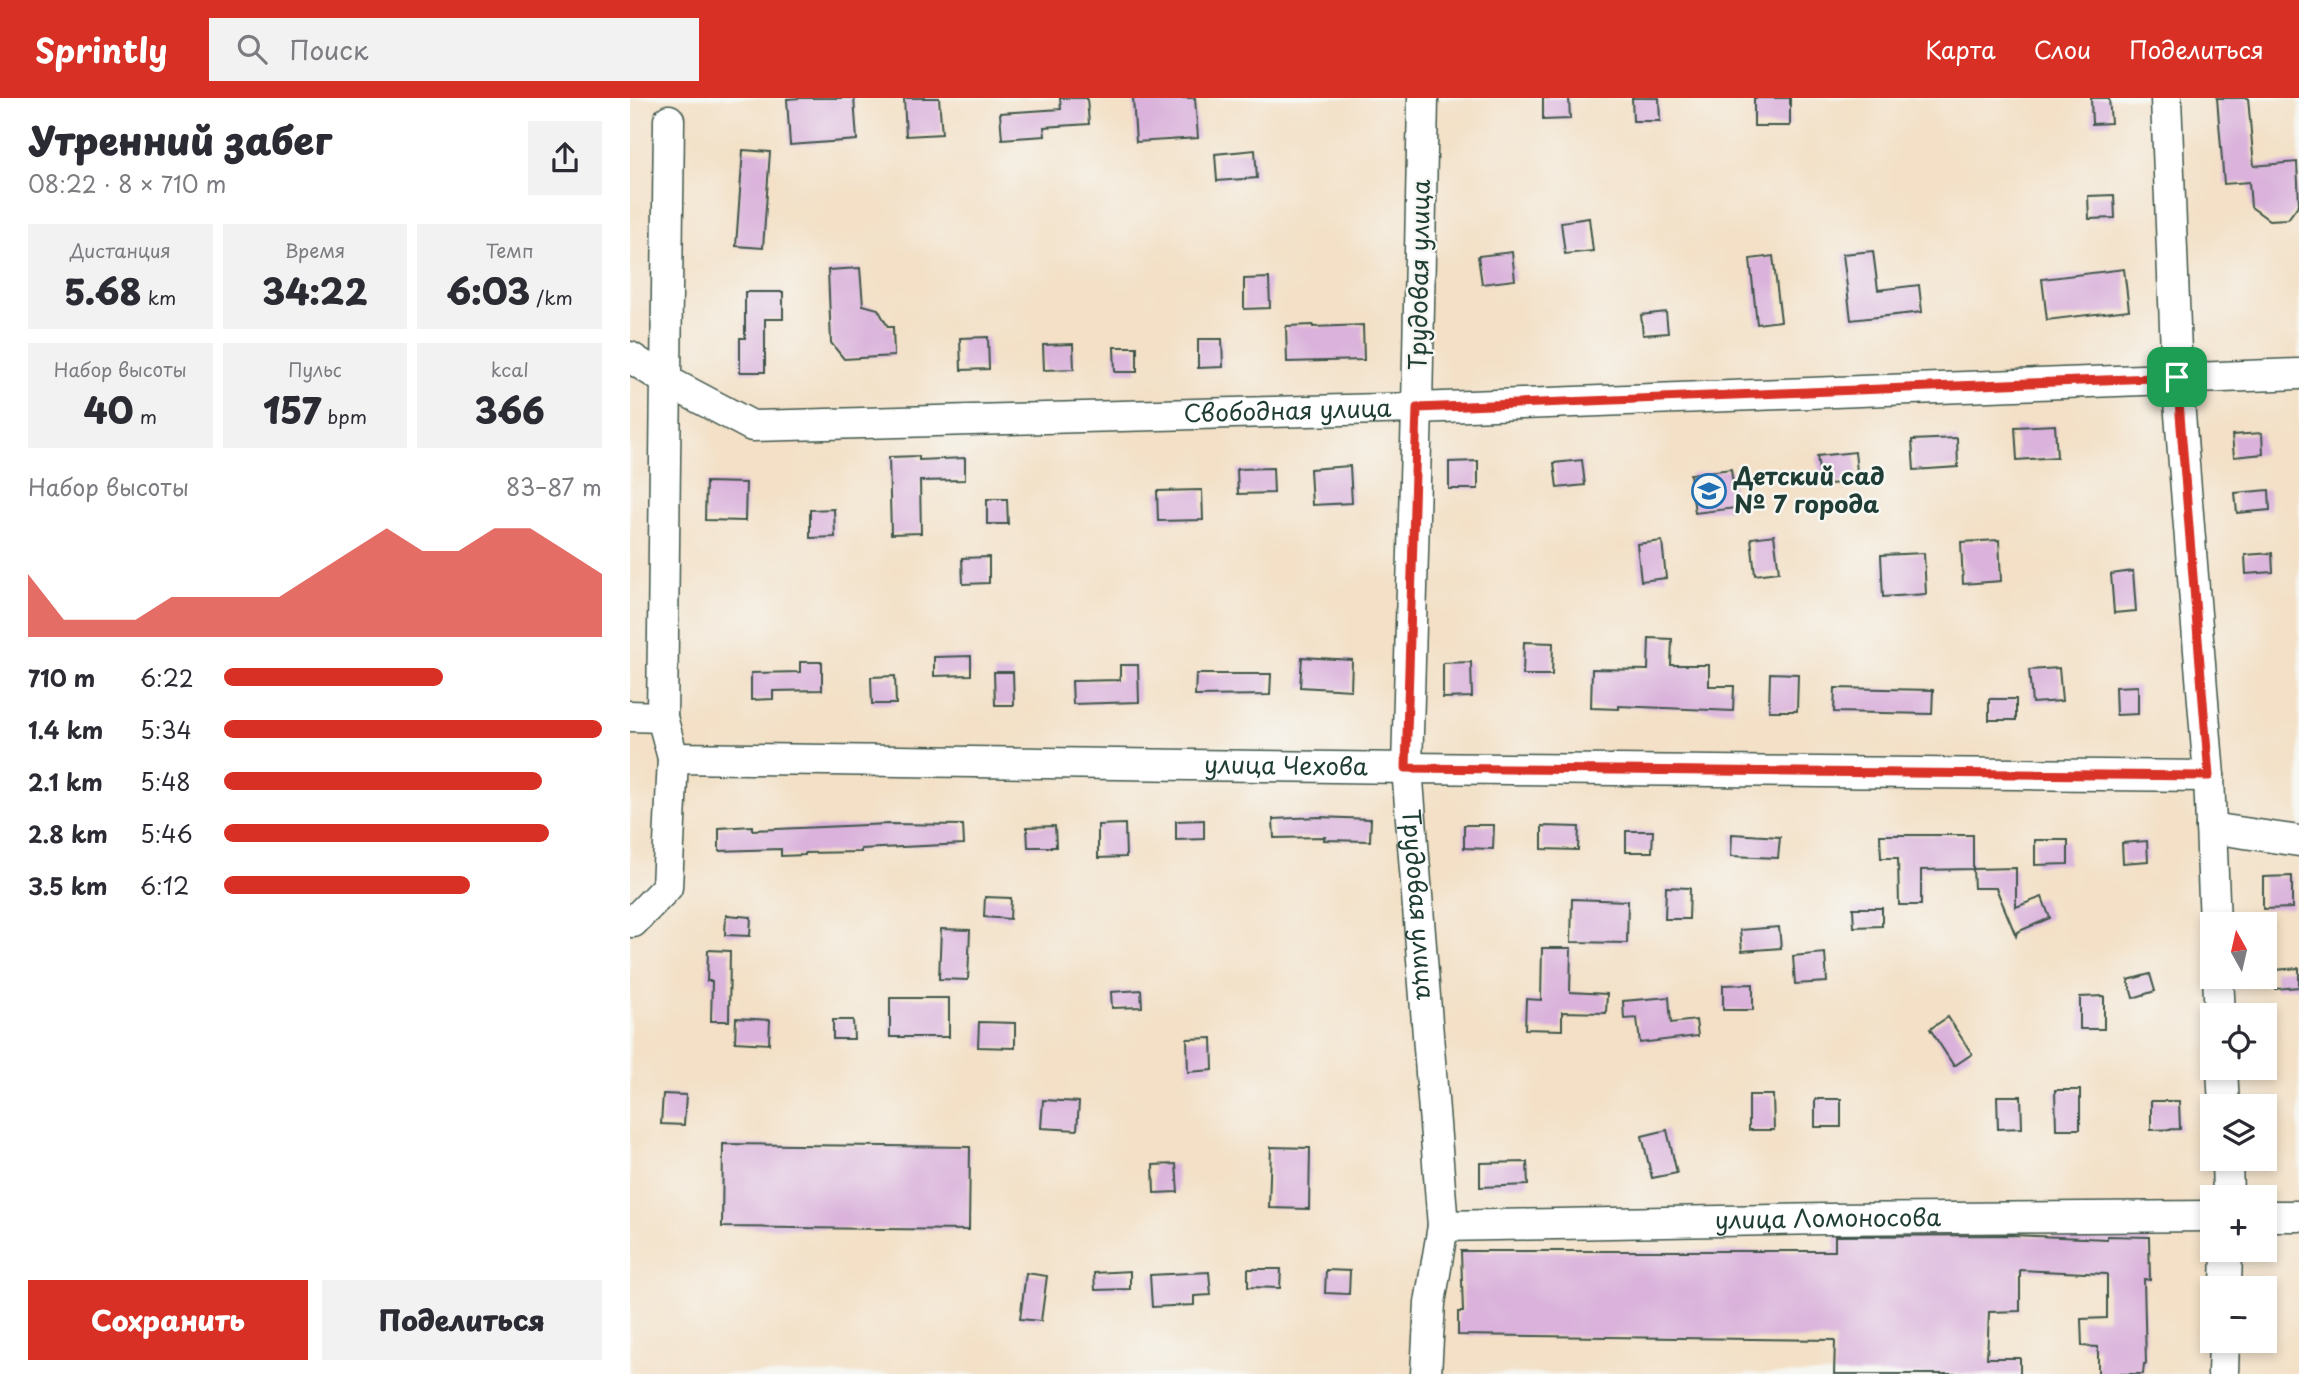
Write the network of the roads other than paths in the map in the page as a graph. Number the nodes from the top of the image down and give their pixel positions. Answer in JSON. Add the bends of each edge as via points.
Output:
{"nodes":[{"id":1,"x":1423,"y":98,"type":"edge"},
{"id":2,"x":2165,"y":98,"type":"edge"},
{"id":3,"x":669,"y":120,"type":"dead end"},
{"id":4,"x":630,"y":357,"type":"edge"},
{"id":5,"x":2299,"y":374,"type":"edge"},
{"id":6,"x":2177,"y":377,"type":"junction"},
{"id":7,"x":667,"y":381,"type":"junction"},
{"id":8,"x":1417,"y":408,"type":"junction"},
{"id":9,"x":630,"y":716,"type":"edge"},
{"id":10,"x":662,"y":717,"type":"junction"},
{"id":11,"x":673,"y":758,"type":"junction"},
{"id":12,"x":1406,"y":768,"type":"junction"},
{"id":13,"x":2209,"y":776,"type":"junction"},
{"id":14,"x":2211,"y":828,"type":"junction"},
{"id":15,"x":2299,"y":841,"type":"edge"},
{"id":16,"x":2215,"y":912,"type":"edge"},
{"id":17,"x":630,"y":922,"type":"edge"},
{"id":18,"x":2200,"y":1216,"type":"edge"},
{"id":19,"x":2277,"y":1216,"type":"edge"},
{"id":20,"x":2299,"y":1216,"type":"edge"},
{"id":21,"x":1443,"y":1226,"type":"junction"},
{"id":22,"x":2224,"y":1353,"type":"edge"},
{"id":23,"x":1426,"y":1374,"type":"edge"},
{"id":24,"x":2223,"y":1374,"type":"edge"}],
"edges":[{"from":1,"to":8,"type":"street","name":"Трудовая улица"},
{"from":2,"to":6,"type":"street"},
{"from":3,"to":7,"type":"street"},
{"from":4,"to":7,"type":"street","name":"Свободная улица"},
{"from":5,"to":6,"type":"street","name":"Свободная улица"},
{"from":6,"to":8,"type":"street","name":"Свободная улица"},
{"from":6,"to":13,"type":"street"},
{"from":7,"to":8,"type":"street","name":"Свободная улица","via":[[752,426]]},
{"from":7,"to":10,"type":"street"},
{"from":8,"to":12,"type":"street","name":"Трудовая улица"},
{"from":9,"to":10,"type":"street"},
{"from":10,"to":11,"type":"street"},
{"from":11,"to":12,"type":"street","name":"улица Чехова"},
{"from":11,"to":17,"type":"street","via":[[667,887]]},
{"from":12,"to":13,"type":"street","name":"улица Чехова"},
{"from":12,"to":21,"type":"street","name":"Трудовая улица"},
{"from":13,"to":14,"type":"street"},
{"from":14,"to":15,"type":"street"},
{"from":14,"to":16,"type":"street"},
{"from":18,"to":21,"type":"street","name":"улица Ломоносова"},
{"from":19,"to":20,"type":"street"},
{"from":21,"to":23,"type":"street","name":"Трудовая улица","via":[[1430,1303]]},
{"from":22,"to":24,"type":"street"}]}
